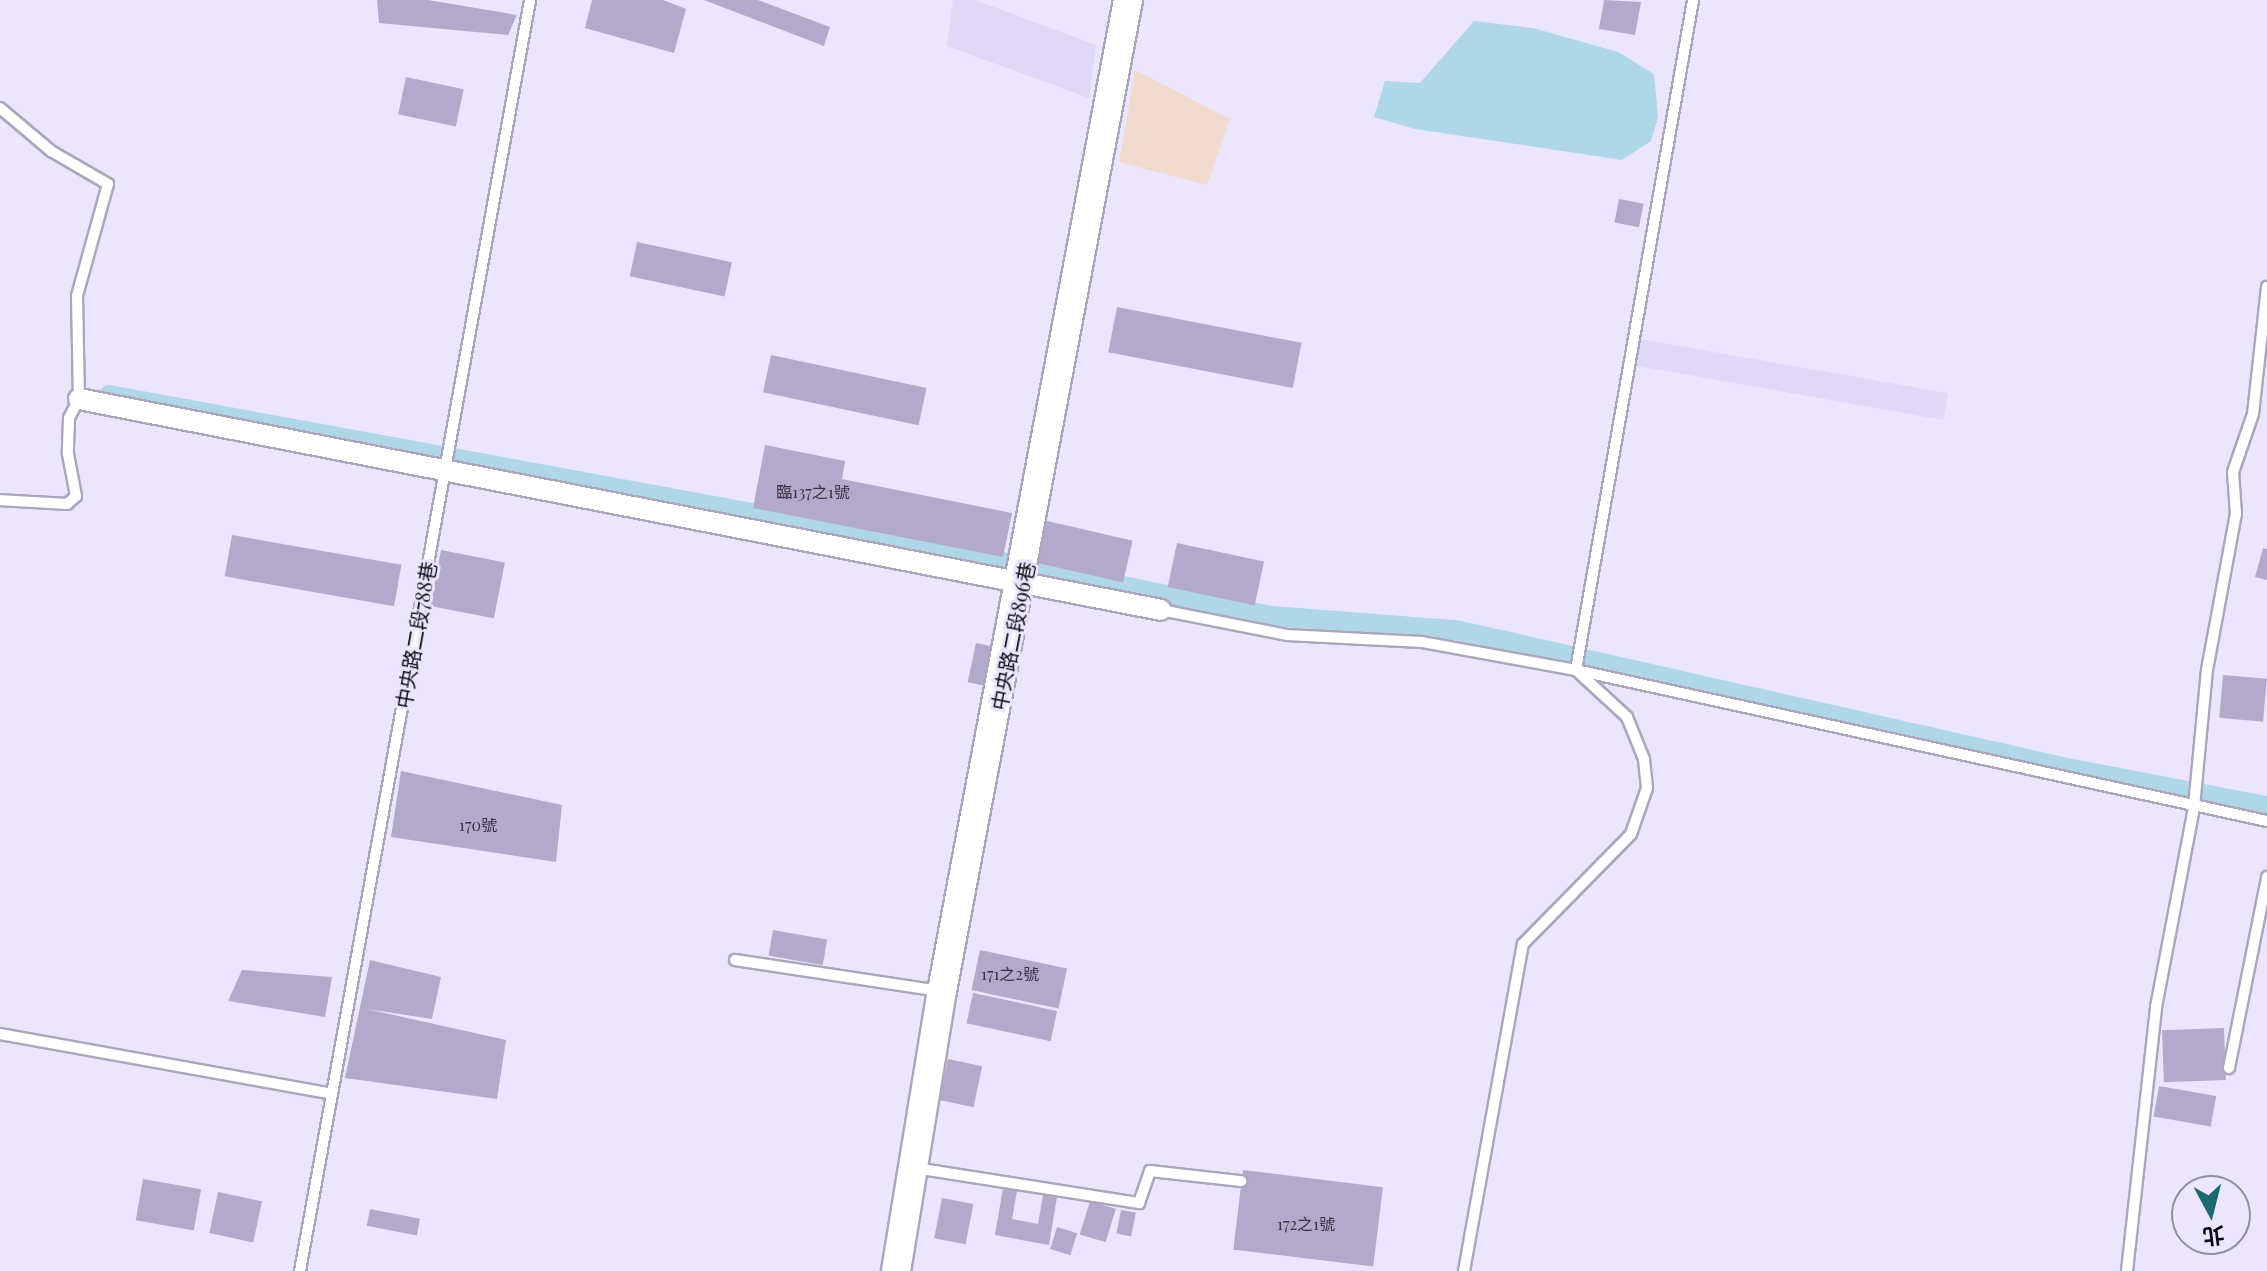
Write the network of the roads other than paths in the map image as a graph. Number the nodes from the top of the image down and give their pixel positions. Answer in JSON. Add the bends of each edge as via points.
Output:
{"nodes":[{"id":1,"x":530,"y":0,"type":"edge"},
{"id":2,"x":1128,"y":0,"type":"edge"},
{"id":3,"x":1693,"y":0,"type":"edge"},
{"id":4,"x":0,"y":108,"type":"edge"},
{"id":5,"x":2267,"y":287,"type":"edge"},
{"id":6,"x":79,"y":399,"type":"junction"},
{"id":7,"x":444,"y":471,"type":"junction"},
{"id":8,"x":0,"y":500,"type":"edge"},
{"id":9,"x":1022,"y":584,"type":"junction"},
{"id":10,"x":1161,"y":610,"type":"joint"},
{"id":11,"x":1576,"y":670,"type":"junction"},
{"id":12,"x":2194,"y":807,"type":"junction"},
{"id":13,"x":2267,"y":821,"type":"edge"},
{"id":14,"x":2267,"y":877,"type":"edge"},
{"id":15,"x":735,"y":960,"type":"dead end"},
{"id":16,"x":942,"y":991,"type":"junction"},
{"id":17,"x":0,"y":1034,"type":"edge"},
{"id":18,"x":2229,"y":1068,"type":"dead end"},
{"id":19,"x":332,"y":1094,"type":"junction"},
{"id":20,"x":915,"y":1168,"type":"junction"},
{"id":21,"x":1241,"y":1181,"type":"dead end"},
{"id":22,"x":300,"y":1271,"type":"edge"},
{"id":23,"x":896,"y":1271,"type":"edge"},
{"id":24,"x":1464,"y":1271,"type":"edge"},
{"id":25,"x":2127,"y":1271,"type":"edge"}],
"edges":[{"from":1,"to":7,"type":"lane","name":"中央路二段788巷"},
{"from":2,"to":9,"type":"street","name":"中央路二段896巷"},
{"from":3,"to":11,"type":"lane"},
{"from":4,"to":6,"type":"lane","via":[[51,151],[108,184],[77,296]]},
{"from":5,"to":12,"type":"lane","via":[[2253,414],[2233,472],[2236,514],[2207,670]]},
{"from":6,"to":7,"type":"street"},
{"from":6,"to":8,"type":"lane","via":[[69,418],[76,496],[67,504]]},
{"from":7,"to":9,"type":"street"},
{"from":7,"to":19,"type":"lane","name":"中央路二段788巷"},
{"from":9,"to":10,"type":"street"},
{"from":9,"to":16,"type":"street","name":"中央路二段896巷"},
{"from":10,"to":11,"type":"lane","via":[[1287,635],[1422,642]]},
{"from":11,"to":12,"type":"lane"},
{"from":11,"to":24,"type":"lane","via":[[1627,717],[1644,759],[1647,788],[1631,834],[1523,944]]},
{"from":12,"to":13,"type":"lane"},
{"from":12,"to":25,"type":"lane","via":[[2156,1007]]},
{"from":14,"to":18,"type":"lane"},
{"from":15,"to":16,"type":"lane"},
{"from":16,"to":20,"type":"street","name":"中央路二段896巷"},
{"from":17,"to":19,"type":"lane"},
{"from":19,"to":22,"type":"lane","name":"中央路二段788巷"},
{"from":20,"to":21,"type":"lane","via":[[1139,1203],[1150,1171]]},
{"from":20,"to":23,"type":"street","name":"中央路二段896巷"}]}
